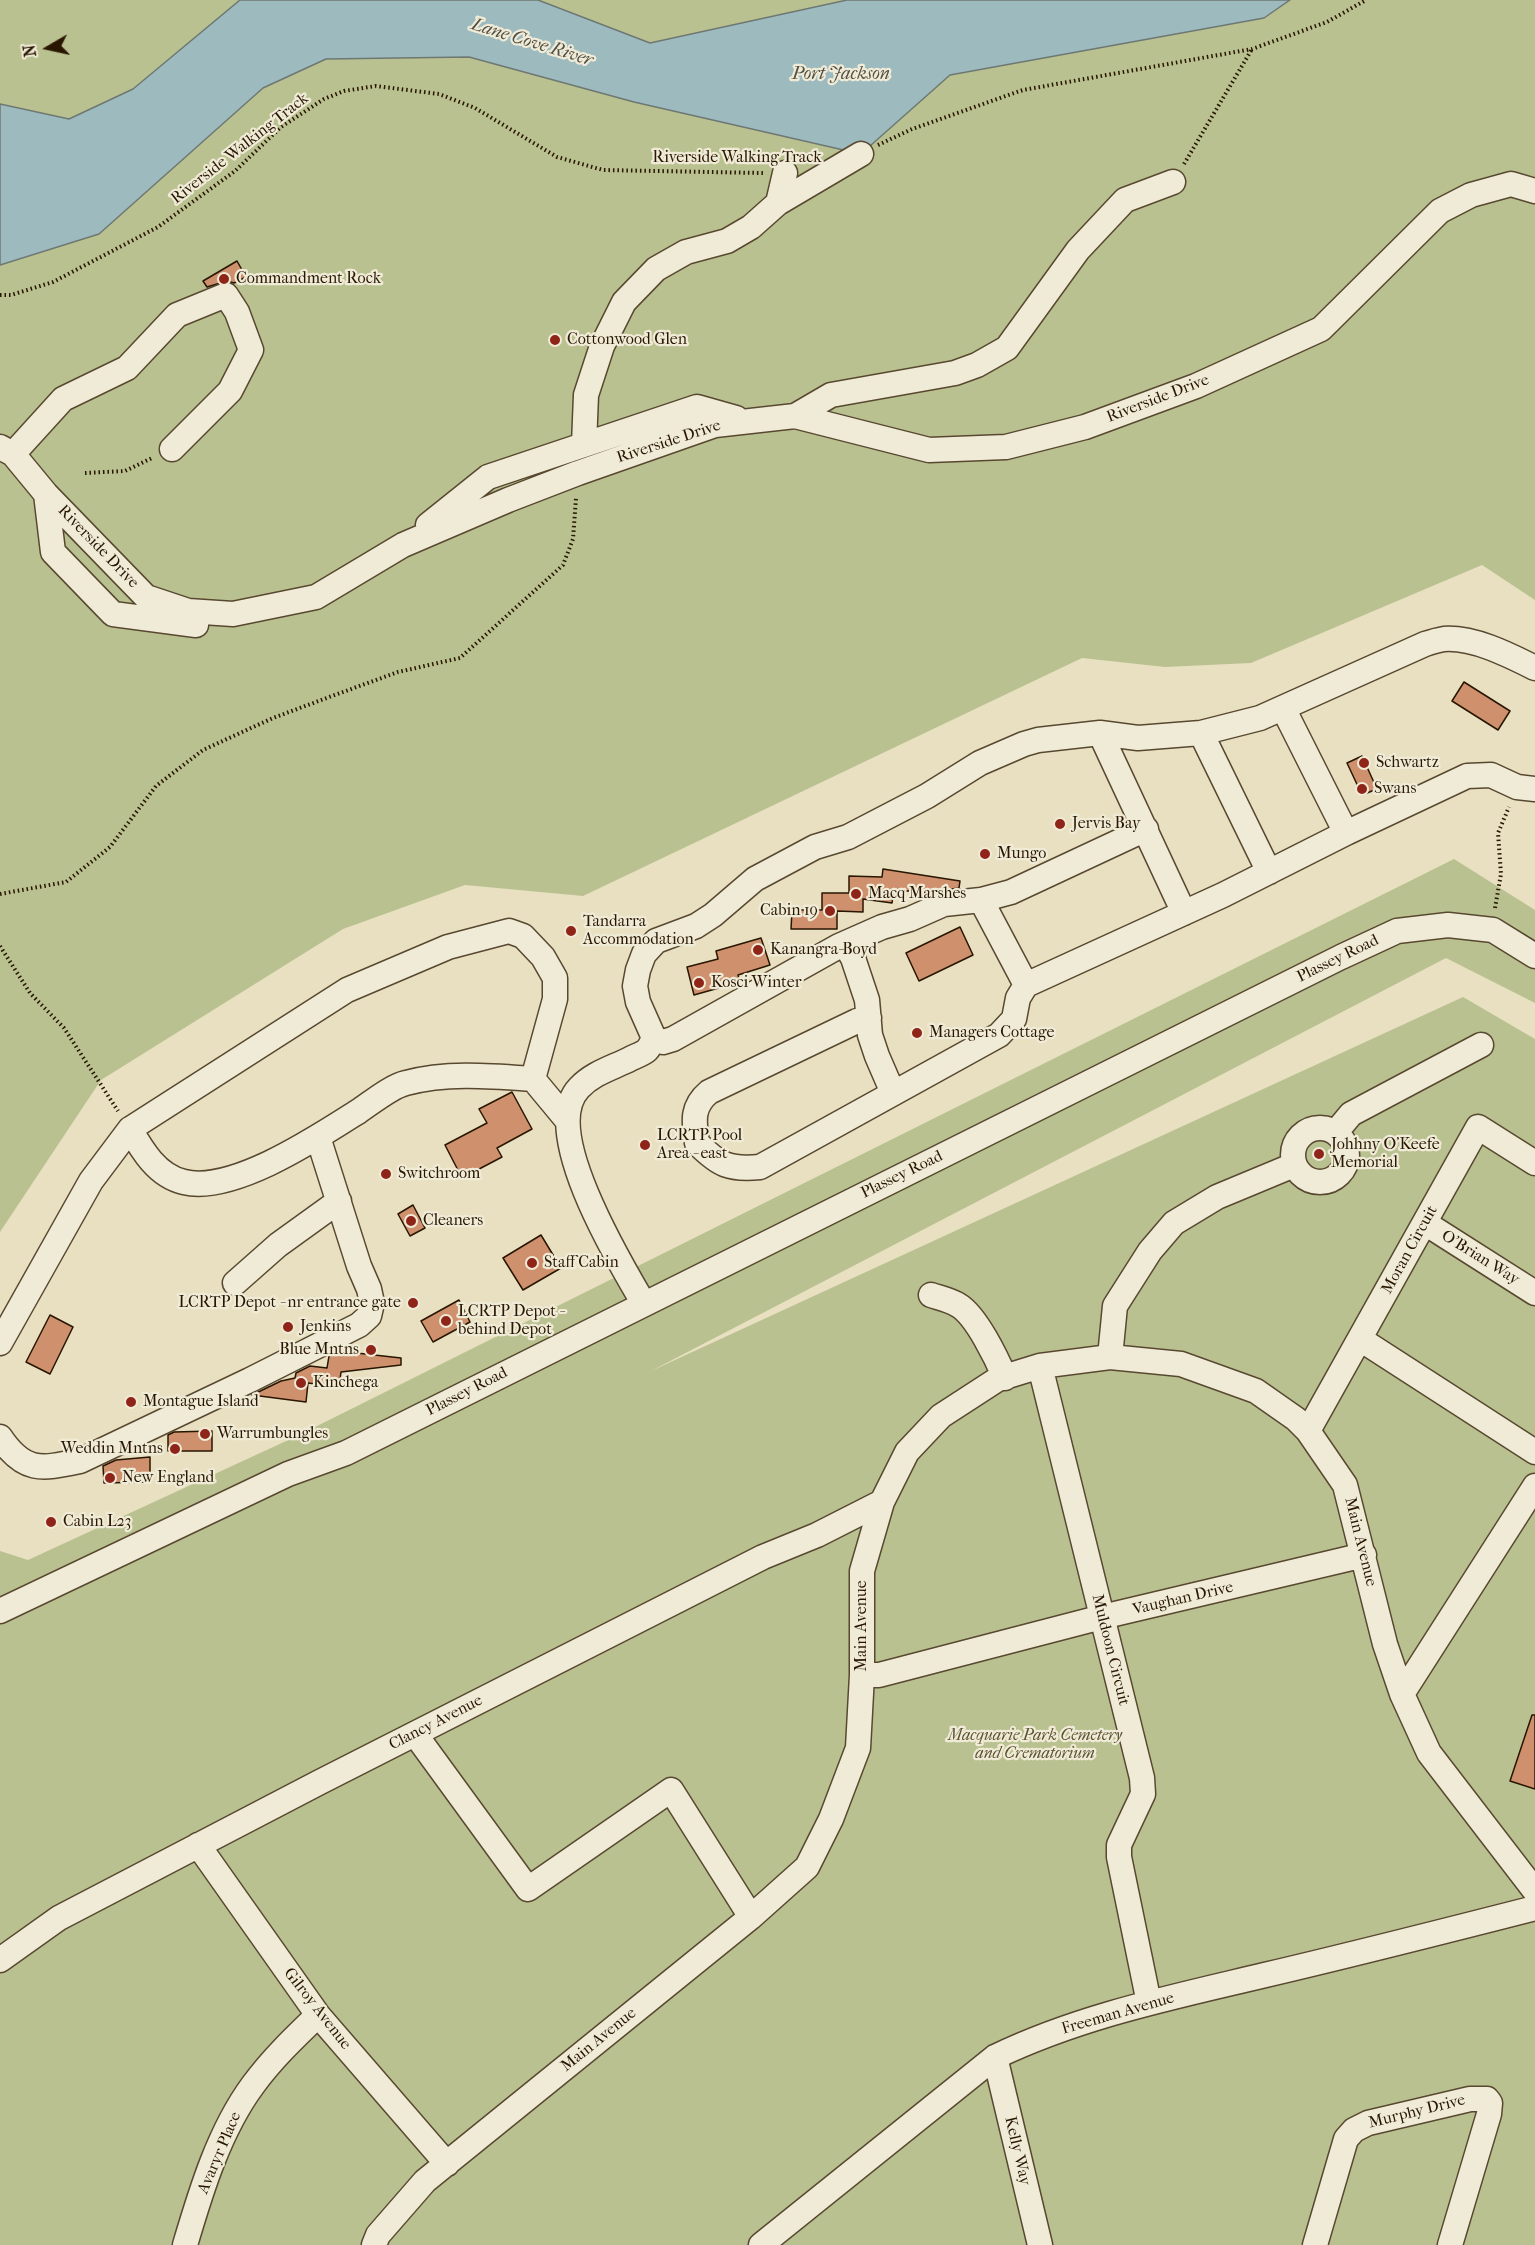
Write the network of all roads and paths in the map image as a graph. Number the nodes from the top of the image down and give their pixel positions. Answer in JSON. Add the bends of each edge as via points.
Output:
{"nodes":[{"id":1,"x":1366,"y":0,"type":"edge"},
{"id":2,"x":1252,"y":49,"type":"junction"},
{"id":3,"x":861,"y":154,"type":"joint"},
{"id":4,"x":785,"y":173,"type":"joint"},
{"id":5,"x":1173,"y":182,"type":"joint"},
{"id":6,"x":1535,"y":191,"type":"edge"},
{"id":7,"x":778,"y":203,"type":"junction"},
{"id":8,"x":0,"y":295,"type":"edge"},
{"id":9,"x":795,"y":416,"type":"junction"},
{"id":10,"x":746,"y":421,"type":"junction"},
{"id":11,"x":584,"y":445,"type":"junction"},
{"id":12,"x":7,"y":450,"type":"edge"},
{"id":13,"x":172,"y":450,"type":"joint"},
{"id":14,"x":578,"y":472,"type":"junction"},
{"id":15,"x":85,"y":473,"type":"dead end"},
{"id":16,"x":46,"y":494,"type":"junction"},
{"id":17,"x":403,"y":545,"type":"junction"},
{"id":18,"x":316,"y":597,"type":"junction"},
{"id":19,"x":1535,"y":668,"type":"edge"},
{"id":20,"x":1283,"y":708,"type":"junction"},
{"id":21,"x":1100,"y":733,"type":"junction"},
{"id":22,"x":1202,"y":733,"type":"junction"},
{"id":23,"x":1526,"y":788,"type":"edge"},
{"id":24,"x":1146,"y":829,"type":"junction"},
{"id":25,"x":1346,"y":833,"type":"junction"},
{"id":26,"x":1269,"y":872,"type":"junction"},
{"id":27,"x":0,"y":894,"type":"edge"},
{"id":28,"x":981,"y":900,"type":"junction"},
{"id":29,"x":1496,"y":902,"type":"dead end"},
{"id":30,"x":1184,"y":913,"type":"junction"},
{"id":31,"x":844,"y":944,"type":"junction"},
{"id":32,"x":0,"y":946,"type":"edge"},
{"id":33,"x":1535,"y":956,"type":"edge"},
{"id":34,"x":1026,"y":985,"type":"junction"},
{"id":35,"x":868,"y":1018,"type":"junction"},
{"id":36,"x":654,"y":1038,"type":"junction"},
{"id":37,"x":1481,"y":1045,"type":"dead end"},
{"id":38,"x":533,"y":1079,"type":"junction"},
{"id":39,"x":894,"y":1093,"type":"junction"},
{"id":40,"x":567,"y":1120,"type":"junction"},
{"id":41,"x":130,"y":1129,"type":"junction"},
{"id":42,"x":1336,"y":1132,"type":"junction"},
{"id":43,"x":318,"y":1137,"type":"junction"},
{"id":44,"x":1535,"y":1163,"type":"edge"},
{"id":45,"x":1294,"y":1165,"type":"junction"},
{"id":46,"x":339,"y":1201,"type":"junction"},
{"id":47,"x":1425,"y":1223,"type":"junction"},
{"id":48,"x":235,"y":1283,"type":"dead end"},
{"id":49,"x":1535,"y":1293,"type":"edge"},
{"id":50,"x":931,"y":1295,"type":"dead end"},
{"id":51,"x":644,"y":1304,"type":"junction"},
{"id":52,"x":1360,"y":1339,"type":"junction"},
{"id":53,"x":0,"y":1343,"type":"edge"},
{"id":54,"x":1110,"y":1357,"type":"junction"},
{"id":55,"x":1040,"y":1366,"type":"junction"},
{"id":56,"x":1005,"y":1378,"type":"junction"},
{"id":57,"x":1308,"y":1431,"type":"junction"},
{"id":58,"x":0,"y":1437,"type":"edge"},
{"id":59,"x":1535,"y":1452,"type":"edge"},
{"id":60,"x":1535,"y":1486,"type":"edge"},
{"id":61,"x":882,"y":1502,"type":"junction"},
{"id":62,"x":1364,"y":1556,"type":"junction"},
{"id":63,"x":0,"y":1611,"type":"edge"},
{"id":64,"x":1102,"y":1617,"type":"junction"},
{"id":65,"x":862,"y":1675,"type":"junction"},
{"id":66,"x":1402,"y":1694,"type":"junction"},
{"id":67,"x":415,"y":1734,"type":"junction"},
{"id":68,"x":198,"y":1845,"type":"junction"},
{"id":69,"x":1535,"y":1891,"type":"edge"},
{"id":70,"x":1535,"y":1908,"type":"edge"},
{"id":71,"x":751,"y":1917,"type":"junction"},
{"id":72,"x":0,"y":1960,"type":"edge"},
{"id":73,"x":1149,"y":2003,"type":"junction"},
{"id":74,"x":318,"y":2014,"type":"junction"},
{"id":75,"x":995,"y":2057,"type":"junction"},
{"id":76,"x":447,"y":2163,"type":"junction"},
{"id":77,"x":185,"y":2245,"type":"edge"},
{"id":78,"x":374,"y":2245,"type":"edge"},
{"id":79,"x":761,"y":2245,"type":"edge"},
{"id":80,"x":1040,"y":2245,"type":"edge"},
{"id":81,"x":1315,"y":2245,"type":"edge"},
{"id":82,"x":1450,"y":2245,"type":"edge"}],
"edges":[{"from":1,"to":2,"type":"path","via":[[1327,22]]},
{"from":2,"to":3,"type":"path","via":[[1023,90],[912,129]]},
{"from":2,"to":5,"type":"path"},
{"from":3,"to":7,"type":"street"},
{"from":4,"to":7,"type":"street"},
{"from":4,"to":8,"type":"path","name":"Riverside Walking Track","via":[[603,170],[557,157],[475,108],[439,94],[376,86],[324,99],[282,127],[235,171],[158,227],[53,282]]},
{"from":5,"to":9,"type":"street","via":[[1125,200],[1078,250],[1007,348],[955,373],[831,395]]},
{"from":6,"to":9,"type":"street","name":"Riverside Drive","via":[[1510,184],[1472,195],[1440,211],[1321,329],[1196,386],[1085,427],[1006,447],[930,450]]},
{"from":7,"to":11,"type":"street","via":[[751,227],[727,241],[686,252],[656,268],[624,303],[602,346],[586,395]]},
{"from":9,"to":10,"type":"street","name":"Riverside Drive"},
{"from":10,"to":11,"type":"street","via":[[697,407]]},
{"from":10,"to":14,"type":"street","name":"Riverside Drive","via":[[715,425]]},
{"from":11,"to":17,"type":"street","via":[[488,477]]},
{"from":12,"to":13,"type":"street","via":[[63,399],[127,368],[177,315],[226,295],[251,350],[230,391]]},
{"from":12,"to":16,"type":"street","name":"Riverside Drive"},
{"from":13,"to":15,"type":"path","via":[[125,471]]},
{"from":14,"to":17,"type":"street","name":"Riverside Drive"},
{"from":14,"to":27,"type":"path","via":[[573,539],[563,565],[460,658],[398,672],[273,718],[203,750],[156,786],[110,847],[66,882]]},
{"from":16,"to":18,"type":"street","name":"Riverside Drive","via":[[146,597],[188,611],[233,614]]},
{"from":16,"to":18,"type":"street","via":[[53,552],[113,614],[227,629]]},
{"from":17,"to":18,"type":"street","name":"Riverside Drive"},
{"from":19,"to":20,"type":"street","via":[[1484,647],[1443,639]]},
{"from":20,"to":22,"type":"street"},
{"from":20,"to":25,"type":"street"},
{"from":21,"to":22,"type":"street","via":[[1138,738]]},
{"from":21,"to":24,"type":"street"},
{"from":21,"to":36,"type":"street","via":[[1038,740],[995,756],[848,837],[785,862],[755,879],[696,926],[656,941],[644,954],[635,986]]},
{"from":22,"to":26,"type":"street"},
{"from":23,"to":25,"type":"street","via":[[1491,775],[1467,776]]},
{"from":23,"to":29,"type":"path","via":[[1498,833],[1501,874]]},
{"from":24,"to":28,"type":"street","via":[[1011,892]]},
{"from":24,"to":30,"type":"street"},
{"from":25,"to":26,"type":"street"},
{"from":26,"to":30,"type":"street"},
{"from":28,"to":31,"type":"street","via":[[944,904]]},
{"from":28,"to":34,"type":"street"},
{"from":30,"to":34,"type":"street"},
{"from":31,"to":35,"type":"street","via":[[853,958],[867,1000]]},
{"from":31,"to":36,"type":"street","via":[[673,1039],[663,1042]]},
{"from":32,"to":41,"type":"path","via":[[30,993],[64,1028]]},
{"from":33,"to":51,"type":"street","name":"Plassey Road","via":[[1492,930],[1448,924],[1397,931]]},
{"from":34,"to":39,"type":"street","via":[[1018,998],[1014,1019],[999,1035]]},
{"from":35,"to":39,"type":"street","via":[[877,1056]]},
{"from":35,"to":39,"type":"street","via":[[709,1092],[693,1114],[697,1143],[724,1166],[760,1167]]},
{"from":36,"to":40,"type":"street","via":[[648,1050],[591,1077],[576,1090]]},
{"from":37,"to":42,"type":"street","via":[[1351,1114]]},
{"from":38,"to":40,"type":"street"},
{"from":38,"to":41,"type":"street","via":[[555,999],[555,978],[524,936],[509,931],[448,947],[347,990]]},
{"from":38,"to":43,"type":"street","via":[[471,1074],[404,1083]]},
{"from":40,"to":51,"type":"street","via":[[585,1190]]},
{"from":41,"to":43,"type":"street","via":[[143,1152],[161,1170],[184,1182],[230,1179]]},
{"from":41,"to":53,"type":"street","via":[[91,1181]]},
{"from":42,"to":45,"type":"street","via":[[1317,1126],[1299,1135],[1293,1148]]},
{"from":42,"to":45,"type":"street","via":[[1346,1144],[1341,1173],[1330,1181],[1317,1182],[1302,1176]]},
{"from":43,"to":46,"type":"street"},
{"from":44,"to":47,"type":"street","name":"Moran Circuit","via":[[1478,1127]]},
{"from":45,"to":54,"type":"street","via":[[1216,1197],[1174,1223],[1150,1251],[1115,1306]]},
{"from":46,"to":48,"type":"street","via":[[278,1245]]},
{"from":46,"to":58,"type":"street","via":[[371,1296],[369,1316],[359,1324],[80,1461],[50,1467],[22,1462]]},
{"from":47,"to":49,"type":"street","name":"O'Brian Way"},
{"from":47,"to":52,"type":"street","name":"Moran Circuit"},
{"from":50,"to":56,"type":"street","via":[[960,1305],[996,1357]]},
{"from":51,"to":63,"type":"street","name":"Plassey Road","via":[[346,1453],[275,1479]]},
{"from":52,"to":57,"type":"street","name":"Moran Circuit"},
{"from":52,"to":59,"type":"street"},
{"from":54,"to":55,"type":"street","name":"Main Avenue"},
{"from":54,"to":57,"type":"street","name":"Main Avenue","via":[[1181,1364],[1256,1391]]},
{"from":55,"to":56,"type":"street","name":"Main Avenue"},
{"from":55,"to":64,"type":"street","name":"Muldoon Circuit"},
{"from":56,"to":61,"type":"street","name":"Main Avenue","via":[[941,1416],[907,1452]]},
{"from":57,"to":62,"type":"street","name":"Main Avenue","via":[[1345,1485]]},
{"from":60,"to":66,"type":"street"},
{"from":61,"to":65,"type":"street","name":"Main Avenue","via":[[862,1571]]},
{"from":61,"to":67,"type":"street","name":"Clancy Avenue","via":[[763,1557]]},
{"from":62,"to":64,"type":"street","name":"Vaughan Drive"},
{"from":62,"to":66,"type":"street","name":"Main Avenue","via":[[1385,1644]]},
{"from":64,"to":65,"type":"street","name":"Vaughan Drive","via":[[879,1675]]},
{"from":64,"to":73,"type":"street","name":"Muldoon Circuit","via":[[1142,1778],[1143,1794],[1119,1845],[1119,1857]]},
{"from":65,"to":71,"type":"street","name":"Main Avenue","via":[[858,1748],[831,1819],[807,1867]]},
{"from":66,"to":69,"type":"street","name":"Main Avenue","via":[[1429,1753]]},
{"from":67,"to":68,"type":"street","name":"Clancy Avenue"},
{"from":67,"to":71,"type":"street","via":[[528,1889],[671,1790]]},
{"from":68,"to":72,"type":"street","name":"Clancy Avenue","via":[[59,1918]]},
{"from":68,"to":74,"type":"street","name":"Gilroy Avenue"},
{"from":70,"to":73,"type":"street","name":"Freeman Avenue"},
{"from":71,"to":76,"type":"street","name":"Main Avenue"},
{"from":73,"to":75,"type":"street","name":"Freeman Avenue","via":[[1074,2024]]},
{"from":74,"to":76,"type":"street","name":"Gilroy Avenue"},
{"from":74,"to":77,"type":"street","name":"Avaryr Place","via":[[269,2064],[230,2122]]},
{"from":75,"to":79,"type":"street","name":"Freeman Avenue"},
{"from":75,"to":80,"type":"street","name":"Kelly Way"},
{"from":76,"to":78,"type":"street","name":"Main Avenue","via":[[424,2181],[378,2235]]},
{"from":81,"to":82,"type":"street","name":"Murphy Drive","via":[[1346,2139],[1354,2130],[1368,2123],[1487,2098],[1489,2114]]}]}
